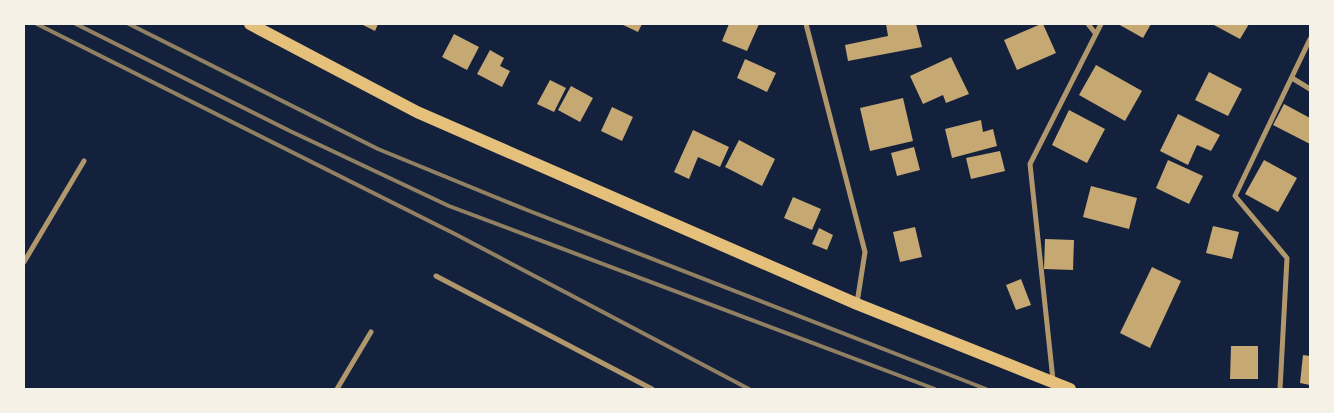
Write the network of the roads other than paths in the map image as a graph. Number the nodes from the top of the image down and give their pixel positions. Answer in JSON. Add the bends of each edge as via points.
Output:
{"nodes":[{"id":1,"x":250,"y":24,"type":"edge"},
{"id":2,"x":806,"y":24,"type":"edge"},
{"id":3,"x":1088,"y":24,"type":"edge"},
{"id":4,"x":1101,"y":24,"type":"edge"},
{"id":5,"x":1096,"y":34,"type":"junction"},
{"id":6,"x":1310,"y":39,"type":"edge"},
{"id":7,"x":1292,"y":78,"type":"junction"},
{"id":8,"x":1310,"y":89,"type":"edge"},
{"id":9,"x":84,"y":161,"type":"dead end"},
{"id":10,"x":24,"y":262,"type":"edge"},
{"id":11,"x":436,"y":276,"type":"dead end"},
{"id":12,"x":857,"y":304,"type":"junction"},
{"id":13,"x":371,"y":332,"type":"dead end"},
{"id":14,"x":1053,"y":383,"type":"junction"},
{"id":15,"x":337,"y":389,"type":"edge"},
{"id":16,"x":652,"y":389,"type":"edge"},
{"id":17,"x":1070,"y":389,"type":"edge"},
{"id":18,"x":1280,"y":389,"type":"edge"}],
"edges":[{"from":1,"to":12,"type":"main road","via":[[417,112]]},
{"from":2,"to":12,"type":"street","via":[[865,252]]},
{"from":3,"to":5,"type":"street"},
{"from":4,"to":5,"type":"street"},
{"from":5,"to":14,"type":"street","via":[[1030,164]]},
{"from":6,"to":7,"type":"street"},
{"from":7,"to":8,"type":"street"},
{"from":7,"to":18,"type":"street","via":[[1235,196],[1287,258]]},
{"from":9,"to":10,"type":"street"},
{"from":11,"to":16,"type":"street"},
{"from":12,"to":14,"type":"main road"},
{"from":13,"to":15,"type":"street"},
{"from":14,"to":17,"type":"main road"}]}
